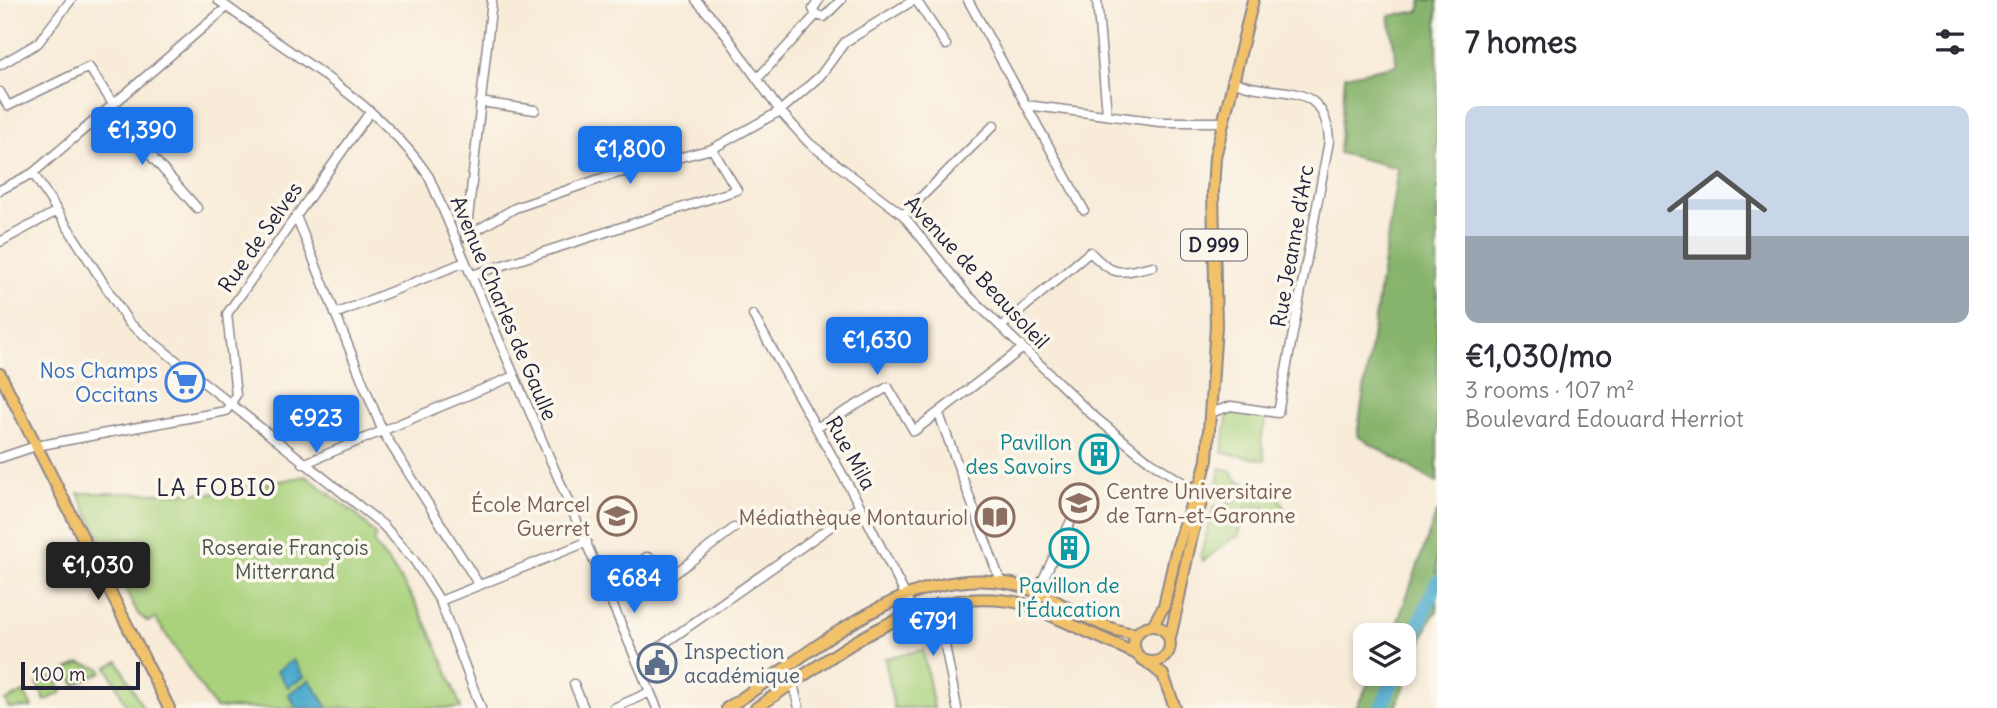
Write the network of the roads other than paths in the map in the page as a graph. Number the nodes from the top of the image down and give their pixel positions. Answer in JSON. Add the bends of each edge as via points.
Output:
{"nodes":[{"id":1,"x":71,"y":0,"type":"edge"},
{"id":2,"x":492,"y":0,"type":"edge"},
{"id":3,"x":696,"y":0,"type":"edge"},
{"id":4,"x":819,"y":0,"type":"edge"},
{"id":5,"x":841,"y":0,"type":"edge"},
{"id":6,"x":915,"y":0,"type":"edge"},
{"id":7,"x":968,"y":0,"type":"edge"},
{"id":8,"x":1097,"y":0,"type":"edge"},
{"id":9,"x":1249,"y":1,"type":"edge"},
{"id":10,"x":221,"y":2,"type":"edge"},
{"id":11,"x":816,"y":15,"type":"junction"},
{"id":12,"x":946,"y":45,"type":"dead end"},
{"id":13,"x":0,"y":65,"type":"edge"},
{"id":14,"x":757,"y":79,"type":"junction"},
{"id":15,"x":1233,"y":80,"type":"junction"},
{"id":16,"x":0,"y":92,"type":"edge"},
{"id":17,"x":480,"y":103,"type":"junction"},
{"id":18,"x":1026,"y":105,"type":"junction"},
{"id":19,"x":111,"y":106,"type":"junction"},
{"id":20,"x":536,"y":110,"type":"dead end"},
{"id":21,"x":780,"y":111,"type":"junction"},
{"id":22,"x":370,"y":112,"type":"junction"},
{"id":23,"x":1107,"y":114,"type":"junction"},
{"id":24,"x":1222,"y":122,"type":"junction"},
{"id":25,"x":994,"y":125,"type":"dead end"},
{"id":26,"x":712,"y":149,"type":"junction"},
{"id":27,"x":33,"y":173,"type":"junction"},
{"id":28,"x":0,"y":193,"type":"edge"},
{"id":29,"x":197,"y":208,"type":"dead end"},
{"id":30,"x":1084,"y":210,"type":"dead end"},
{"id":31,"x":57,"y":211,"type":"junction"},
{"id":32,"x":903,"y":215,"type":"junction"},
{"id":33,"x":296,"y":216,"type":"junction"},
{"id":34,"x":467,"y":236,"type":"junction"},
{"id":35,"x":0,"y":242,"type":"edge"},
{"id":36,"x":458,"y":243,"type":"junction"},
{"id":37,"x":465,"y":262,"type":"junction"},
{"id":38,"x":1153,"y":266,"type":"dead end"},
{"id":39,"x":472,"y":275,"type":"junction"},
{"id":40,"x":335,"y":314,"type":"junction"},
{"id":41,"x":753,"y":315,"type":"dead end"},
{"id":42,"x":1002,"y":326,"type":"junction"},
{"id":43,"x":1023,"y":348,"type":"junction"},
{"id":44,"x":0,"y":374,"type":"edge"},
{"id":45,"x":514,"y":376,"type":"junction"},
{"id":46,"x":232,"y":404,"type":"junction"},
{"id":47,"x":1210,"y":413,"type":"junction"},
{"id":48,"x":939,"y":414,"type":"junction"},
{"id":49,"x":816,"y":428,"type":"junction"},
{"id":50,"x":383,"y":432,"type":"junction"},
{"id":51,"x":36,"y":446,"type":"junction"},
{"id":52,"x":0,"y":458,"type":"edge"},
{"id":53,"x":303,"y":464,"type":"junction"},
{"id":54,"x":1197,"y":493,"type":"junction"},
{"id":55,"x":1079,"y":504,"type":"dead end"},
{"id":56,"x":860,"y":506,"type":"junction"},
{"id":57,"x":734,"y":528,"type":"dead end"},
{"id":58,"x":587,"y":542,"type":"junction"},
{"id":59,"x":1001,"y":583,"type":"junction"},
{"id":60,"x":479,"y":585,"type":"junction"},
{"id":61,"x":607,"y":587,"type":"junction"},
{"id":62,"x":1037,"y":592,"type":"junction"},
{"id":63,"x":907,"y":595,"type":"junction"},
{"id":64,"x":440,"y":601,"type":"junction"},
{"id":65,"x":937,"y":603,"type":"junction"},
{"id":66,"x":913,"y":610,"type":"junction"},
{"id":67,"x":1153,"y":625,"type":"junction"},
{"id":68,"x":1137,"y":633,"type":"junction"},
{"id":69,"x":1170,"y":637,"type":"junction"},
{"id":70,"x":1167,"y":656,"type":"junction"},
{"id":71,"x":1141,"y":657,"type":"junction"},
{"id":72,"x":638,"y":662,"type":"junction"},
{"id":73,"x":574,"y":684,"type":"dead end"},
{"id":74,"x":793,"y":684,"type":"junction"},
{"id":75,"x":650,"y":692,"type":"junction"},
{"id":76,"x":169,"y":708,"type":"edge"},
{"id":77,"x":481,"y":708,"type":"edge"},
{"id":78,"x":584,"y":708,"type":"edge"},
{"id":79,"x":614,"y":708,"type":"edge"},
{"id":80,"x":657,"y":708,"type":"edge"},
{"id":81,"x":727,"y":708,"type":"edge"},
{"id":82,"x":756,"y":708,"type":"edge"},
{"id":83,"x":799,"y":708,"type":"edge"},
{"id":84,"x":957,"y":708,"type":"edge"},
{"id":85,"x":1176,"y":708,"type":"edge"}],
"edges":[{"from":1,"to":13,"type":"street","via":[[37,43]]},
{"from":2,"to":17,"type":"street"},
{"from":3,"to":14,"type":"street","name":"Avenue de Beausoleil"},
{"from":4,"to":11,"type":"street","via":[[813,9]]},
{"from":5,"to":11,"type":"street","via":[[824,17]]},
{"from":6,"to":12,"type":"street"},
{"from":6,"to":21,"type":"street","via":[[845,41],[820,76]]},
{"from":7,"to":18,"type":"street"},
{"from":8,"to":23,"type":"street"},
{"from":9,"to":15,"type":"main road","number":"D 999"},
{"from":10,"to":19,"type":"street"},
{"from":10,"to":22,"type":"street","name":"Avenue Charles de Gaulle"},
{"from":11,"to":14,"type":"street"},
{"from":14,"to":21,"type":"street","name":"Avenue de Beausoleil"},
{"from":15,"to":24,"type":"main road","number":"D 999"},
{"from":15,"to":47,"type":"street","name":"Rue Jeanne d'Arc","via":[[1307,97],[1321,110],[1329,141],[1278,413],[1231,406]]},
{"from":16,"to":19,"type":"street","via":[[8,106],[89,66]]},
{"from":17,"to":20,"type":"street"},
{"from":17,"to":34,"type":"street"},
{"from":18,"to":23,"type":"street"},
{"from":18,"to":30,"type":"street"},
{"from":19,"to":27,"type":"street"},
{"from":19,"to":29,"type":"street"},
{"from":21,"to":26,"type":"street"},
{"from":21,"to":32,"type":"street","name":"Avenue de Beausoleil","via":[[809,143]]},
{"from":22,"to":33,"type":"street","name":"Rue de Selves"},
{"from":22,"to":36,"type":"street","name":"Avenue Charles de Gaulle","via":[[414,153]]},
{"from":23,"to":24,"type":"street"},
{"from":24,"to":47,"type":"main road","number":"D 999","via":[[1213,192],[1216,326]]},
{"from":25,"to":32,"type":"street"},
{"from":26,"to":34,"type":"street","via":[[608,176],[515,208]]},
{"from":26,"to":39,"type":"street","via":[[737,190]]},
{"from":27,"to":28,"type":"street"},
{"from":27,"to":31,"type":"street"},
{"from":31,"to":35,"type":"street"},
{"from":31,"to":46,"type":"street","via":[[129,323]]},
{"from":32,"to":42,"type":"street","name":"Avenue de Beausoleil","via":[[966,293]]},
{"from":33,"to":40,"type":"street"},
{"from":33,"to":46,"type":"street","name":"Rue de Selves","via":[[227,314],[236,395]]},
{"from":34,"to":36,"type":"street"},
{"from":36,"to":37,"type":"street","name":"Avenue Charles de Gaulle"},
{"from":37,"to":39,"type":"street","name":"Avenue Charles de Gaulle"},
{"from":37,"to":40,"type":"street"},
{"from":38,"to":42,"type":"street","via":[[1116,274],[1090,252]]},
{"from":39,"to":45,"type":"street","name":"Avenue Charles de Gaulle"},
{"from":40,"to":50,"type":"street"},
{"from":41,"to":49,"type":"street","name":"Rue Mila"},
{"from":42,"to":43,"type":"street","name":"Avenue de Beausoleil"},
{"from":43,"to":48,"type":"street"},
{"from":43,"to":54,"type":"street","name":"Avenue de Beausoleil","via":[[1104,425]]},
{"from":44,"to":51,"type":"main road"},
{"from":45,"to":50,"type":"street"},
{"from":45,"to":58,"type":"street","name":"Avenue Charles de Gaulle"},
{"from":46,"to":51,"type":"street","via":[[226,411]]},
{"from":46,"to":53,"type":"street"},
{"from":47,"to":54,"type":"main road","number":"D 999","via":[[1207,460]]},
{"from":48,"to":49,"type":"street","via":[[914,431],[888,387]]},
{"from":48,"to":59,"type":"street"},
{"from":49,"to":56,"type":"street","name":"Rue Mila"},
{"from":50,"to":53,"type":"street"},
{"from":50,"to":60,"type":"street"},
{"from":51,"to":52,"type":"street"},
{"from":51,"to":76,"type":"main road"},
{"from":53,"to":64,"type":"street","via":[[383,525],[414,560]]},
{"from":54,"to":67,"type":"main road","number":"D 999","via":[[1176,552],[1163,611]]},
{"from":54,"to":69,"type":"main road","number":"D 999","via":[[1188,563]]},
{"from":55,"to":62,"type":"street"},
{"from":56,"to":63,"type":"street","name":"Rue Mila"},
{"from":56,"to":72,"type":"street"},
{"from":57,"to":61,"type":"street","via":[[673,575],[647,557]]},
{"from":58,"to":60,"type":"street"},
{"from":58,"to":61,"type":"street","name":"Avenue Charles de Gaulle"},
{"from":59,"to":62,"type":"main road"},
{"from":59,"to":63,"type":"main road","via":[[957,583]]},
{"from":60,"to":64,"type":"street"},
{"from":61,"to":72,"type":"street","name":"Avenue Charles de Gaulle"},
{"from":62,"to":68,"type":"main road","via":[[1115,630]]},
{"from":63,"to":66,"type":"street","name":"Rue Mila"},
{"from":63,"to":81,"type":"main road","via":[[858,621]]},
{"from":64,"to":77,"type":"street"},
{"from":65,"to":66,"type":"main road"},
{"from":65,"to":71,"type":"main road","via":[[1014,601]]},
{"from":65,"to":84,"type":"street"},
{"from":66,"to":74,"type":"main road"},
{"from":67,"to":68,"type":"main road"},
{"from":67,"to":69,"type":"main road"},
{"from":68,"to":71,"type":"main road","via":[[1134,640]]},
{"from":69,"to":70,"type":"main road"},
{"from":70,"to":71,"type":"main road","via":[[1158,661]]},
{"from":70,"to":85,"type":"main road","via":[[1165,670]]},
{"from":71,"to":85,"type":"main road","via":[[1163,675]]},
{"from":72,"to":75,"type":"street","name":"Avenue Charles de Gaulle"},
{"from":73,"to":78,"type":"street"},
{"from":74,"to":82,"type":"main road"},
{"from":74,"to":83,"type":"street"},
{"from":75,"to":79,"type":"street"},
{"from":75,"to":80,"type":"street","name":"Avenue Charles de Gaulle"}]}
